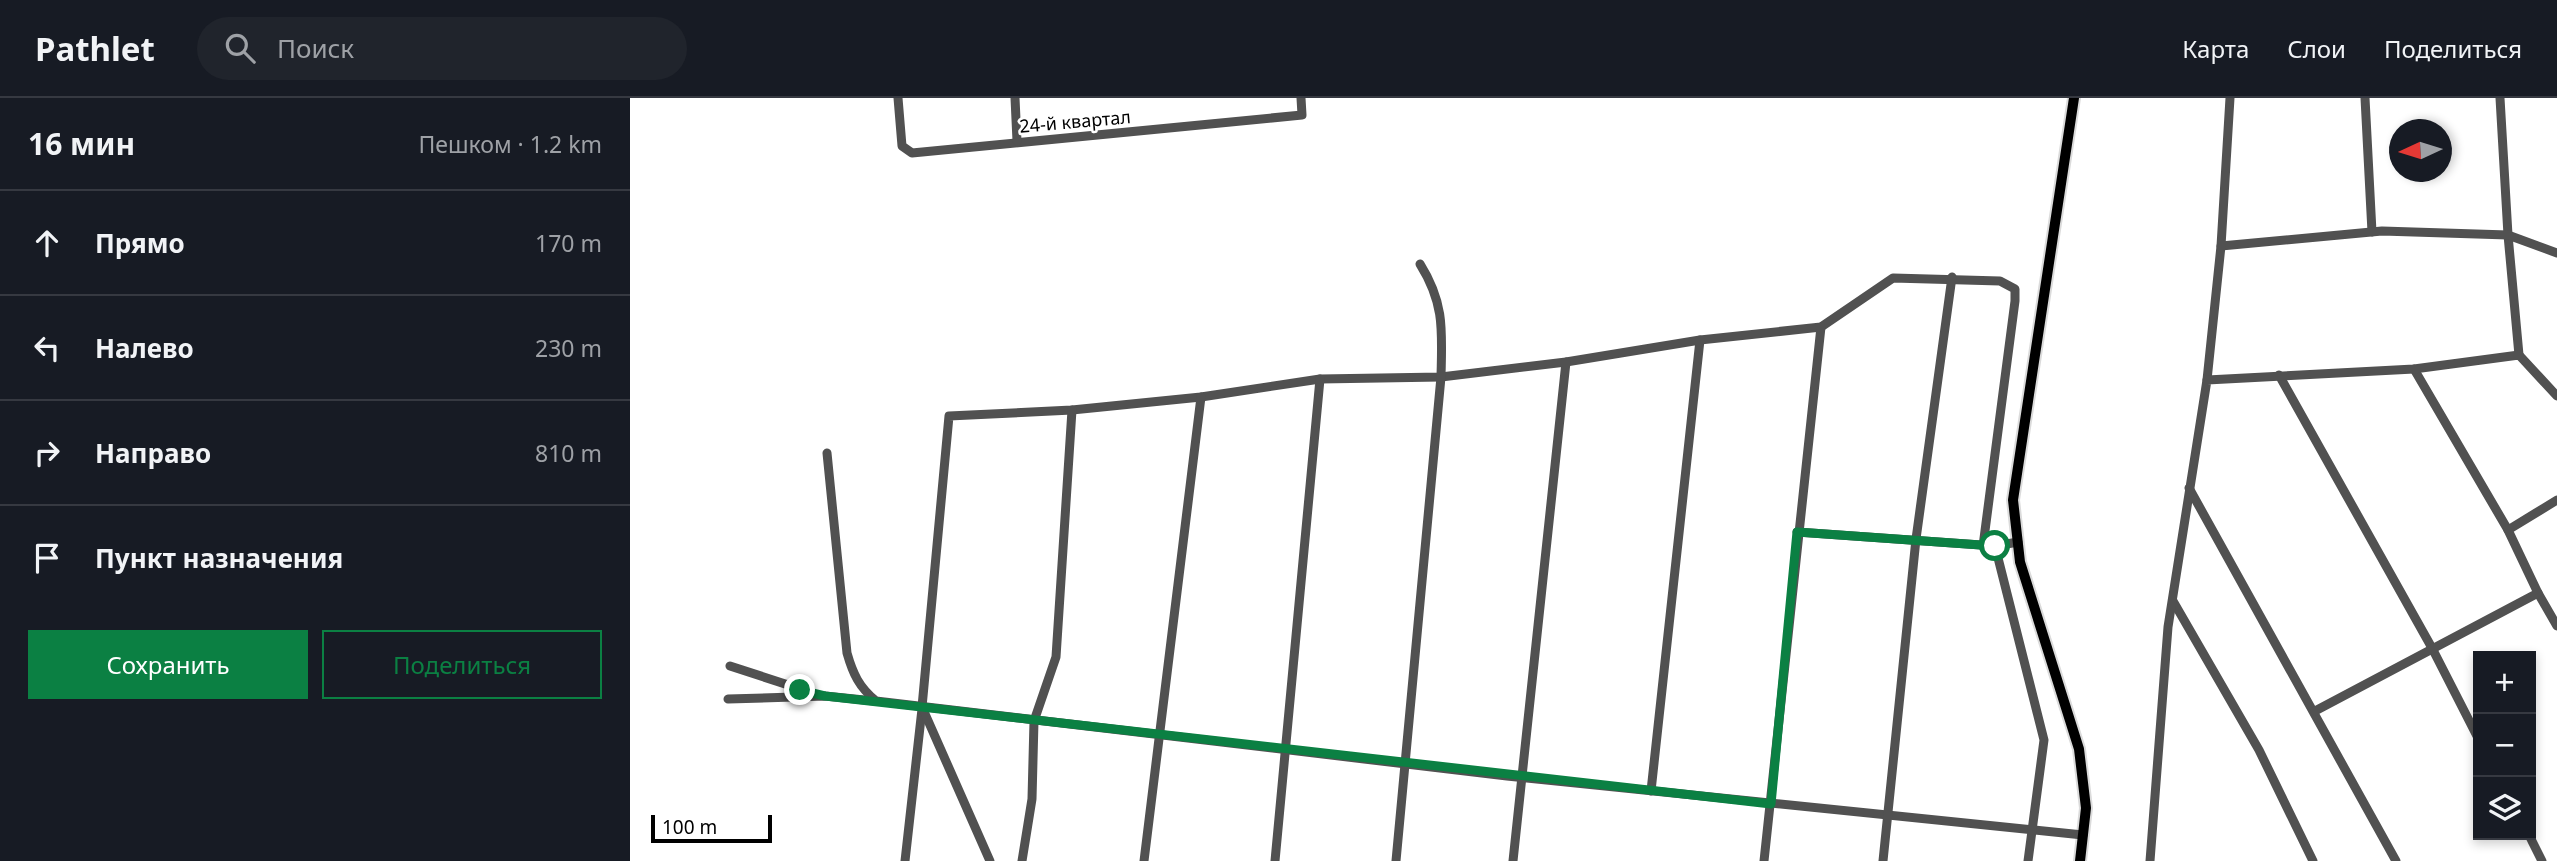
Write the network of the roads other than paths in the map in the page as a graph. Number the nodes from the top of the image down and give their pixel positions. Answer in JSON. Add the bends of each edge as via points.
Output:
{"nodes":[{"id":1,"x":898,"y":98,"type":"edge"},
{"id":2,"x":1015,"y":98,"type":"edge"},
{"id":3,"x":1301,"y":98,"type":"edge"},
{"id":4,"x":2074,"y":98,"type":"edge"},
{"id":5,"x":2230,"y":98,"type":"edge"},
{"id":6,"x":2365,"y":98,"type":"edge"},
{"id":7,"x":2500,"y":98,"type":"edge"},
{"id":8,"x":1017,"y":141,"type":"junction"},
{"id":9,"x":2372,"y":232,"type":"junction"},
{"id":10,"x":2508,"y":235,"type":"junction"},
{"id":11,"x":2221,"y":246,"type":"junction"},
{"id":12,"x":2557,"y":253,"type":"edge"},
{"id":13,"x":1420,"y":264,"type":"dead end"},
{"id":14,"x":1952,"y":277,"type":"junction"},
{"id":15,"x":1821,"y":327,"type":"junction"},
{"id":16,"x":1700,"y":340,"type":"junction"},
{"id":17,"x":2519,"y":355,"type":"junction"},
{"id":18,"x":1566,"y":362,"type":"junction"},
{"id":19,"x":2414,"y":369,"type":"junction"},
{"id":20,"x":2278,"y":375,"type":"junction"},
{"id":21,"x":1441,"y":377,"type":"junction"},
{"id":22,"x":1320,"y":379,"type":"junction"},
{"id":23,"x":2207,"y":380,"type":"junction"},
{"id":24,"x":2557,"y":396,"type":"edge"},
{"id":25,"x":1201,"y":397,"type":"junction"},
{"id":26,"x":1072,"y":410,"type":"junction"},
{"id":27,"x":827,"y":453,"type":"dead end"},
{"id":28,"x":2189,"y":488,"type":"junction"},
{"id":29,"x":2557,"y":500,"type":"edge"},
{"id":30,"x":2508,"y":530,"type":"junction"},
{"id":31,"x":1797,"y":532,"type":"junction"},
{"id":32,"x":1916,"y":539,"type":"junction"},
{"id":33,"x":2018,"y":542,"type":"junction"},
{"id":34,"x":1983,"y":546,"type":"junction"},
{"id":35,"x":1995,"y":546,"type":"junction"},
{"id":36,"x":2538,"y":593,"type":"junction"},
{"id":37,"x":2173,"y":601,"type":"junction"},
{"id":38,"x":2557,"y":626,"type":"edge"},
{"id":39,"x":2432,"y":648,"type":"junction"},
{"id":40,"x":730,"y":666,"type":"dead end"},
{"id":41,"x":825,"y":696,"type":"junction"},
{"id":42,"x":728,"y":699,"type":"dead end"},
{"id":43,"x":876,"y":701,"type":"junction"},
{"id":44,"x":922,"y":707,"type":"junction"},
{"id":45,"x":2315,"y":712,"type":"junction"},
{"id":46,"x":1034,"y":721,"type":"junction"},
{"id":47,"x":2473,"y":728,"type":"edge"},
{"id":48,"x":1157,"y":735,"type":"junction"},
{"id":49,"x":1286,"y":747,"type":"junction"},
{"id":50,"x":1406,"y":764,"type":"junction"},
{"id":51,"x":1522,"y":777,"type":"junction"},
{"id":52,"x":1651,"y":791,"type":"junction"},
{"id":53,"x":1771,"y":804,"type":"junction"},
{"id":54,"x":1888,"y":816,"type":"junction"},
{"id":55,"x":2032,"y":829,"type":"junction"},
{"id":56,"x":2083,"y":835,"type":"junction"},
{"id":57,"x":2532,"y":840,"type":"edge"},
{"id":58,"x":2152,"y":849,"type":"junction"},
{"id":59,"x":905,"y":861,"type":"edge"},
{"id":60,"x":989,"y":861,"type":"edge"},
{"id":61,"x":1022,"y":861,"type":"edge"},
{"id":62,"x":1144,"y":861,"type":"edge"},
{"id":63,"x":1275,"y":861,"type":"edge"},
{"id":64,"x":1396,"y":861,"type":"edge"},
{"id":65,"x":1513,"y":861,"type":"edge"},
{"id":66,"x":1764,"y":861,"type":"edge"},
{"id":67,"x":1883,"y":861,"type":"edge"},
{"id":68,"x":2028,"y":861,"type":"edge"},
{"id":69,"x":2080,"y":861,"type":"edge"},
{"id":70,"x":2150,"y":861,"type":"edge"},
{"id":71,"x":2158,"y":861,"type":"edge"},
{"id":72,"x":2313,"y":861,"type":"edge"},
{"id":73,"x":2396,"y":861,"type":"edge"},
{"id":74,"x":2542,"y":861,"type":"edge"}],
"edges":[{"from":1,"to":8,"type":"street","name":"24-й квартал","via":[[906,152]]},
{"from":2,"to":8,"type":"street"},
{"from":3,"to":8,"type":"street","name":"24-й квартал","via":[[1302,115]]},
{"from":4,"to":33,"type":"main road","via":[[2012,500]]},
{"from":5,"to":11,"type":"street"},
{"from":6,"to":9,"type":"street"},
{"from":7,"to":10,"type":"street"},
{"from":9,"to":10,"type":"street"},
{"from":9,"to":11,"type":"street"},
{"from":10,"to":12,"type":"street"},
{"from":10,"to":17,"type":"street"},
{"from":11,"to":23,"type":"street"},
{"from":13,"to":21,"type":"street","via":[[1436,289]]},
{"from":14,"to":15,"type":"street","via":[[1893,278]]},
{"from":14,"to":32,"type":"street"},
{"from":14,"to":34,"type":"street","via":[[2000,281],[2015,289]]},
{"from":15,"to":16,"type":"street"},
{"from":15,"to":31,"type":"street"},
{"from":16,"to":18,"type":"street"},
{"from":16,"to":52,"type":"street"},
{"from":17,"to":19,"type":"street"},
{"from":17,"to":24,"type":"street"},
{"from":18,"to":21,"type":"street"},
{"from":18,"to":51,"type":"street"},
{"from":19,"to":20,"type":"street"},
{"from":19,"to":30,"type":"street"},
{"from":20,"to":23,"type":"street"},
{"from":20,"to":39,"type":"street"},
{"from":21,"to":22,"type":"street"},
{"from":21,"to":50,"type":"street"},
{"from":22,"to":25,"type":"street"},
{"from":22,"to":49,"type":"street"},
{"from":23,"to":28,"type":"street"},
{"from":25,"to":26,"type":"street"},
{"from":25,"to":48,"type":"street"},
{"from":26,"to":44,"type":"street","via":[[949,416]]},
{"from":26,"to":46,"type":"street","via":[[1056,657]]},
{"from":27,"to":43,"type":"street","via":[[847,653],[853,674]]},
{"from":28,"to":37,"type":"street"},
{"from":28,"to":45,"type":"street"},
{"from":29,"to":30,"type":"street"},
{"from":30,"to":36,"type":"street"},
{"from":31,"to":32,"type":"street"},
{"from":31,"to":53,"type":"street"},
{"from":32,"to":34,"type":"street"},
{"from":32,"to":54,"type":"street"},
{"from":33,"to":35,"type":"street"},
{"from":33,"to":56,"type":"main road","via":[[2020,562],[2079,749],[2086,808]]},
{"from":34,"to":35,"type":"street"},
{"from":35,"to":55,"type":"street","via":[[2044,740]]},
{"from":36,"to":38,"type":"street"},
{"from":36,"to":39,"type":"street"},
{"from":37,"to":58,"type":"street","via":[[2159,722]]},
{"from":37,"to":72,"type":"street","via":[[2259,750]]},
{"from":39,"to":45,"type":"street"},
{"from":39,"to":47,"type":"street"},
{"from":40,"to":41,"type":"street"},
{"from":41,"to":42,"type":"street"},
{"from":41,"to":43,"type":"street"},
{"from":43,"to":44,"type":"street"},
{"from":44,"to":46,"type":"street"},
{"from":44,"to":59,"type":"street"},
{"from":44,"to":60,"type":"street"},
{"from":45,"to":73,"type":"street"},
{"from":46,"to":48,"type":"street"},
{"from":46,"to":61,"type":"street","via":[[1032,799]]},
{"from":48,"to":49,"type":"street"},
{"from":48,"to":62,"type":"street"},
{"from":49,"to":50,"type":"street"},
{"from":49,"to":63,"type":"street"},
{"from":50,"to":51,"type":"street"},
{"from":50,"to":64,"type":"street"},
{"from":51,"to":52,"type":"street"},
{"from":51,"to":65,"type":"street"},
{"from":52,"to":53,"type":"street"},
{"from":53,"to":54,"type":"street"},
{"from":53,"to":66,"type":"street"},
{"from":54,"to":55,"type":"street"},
{"from":54,"to":67,"type":"street"},
{"from":55,"to":56,"type":"street"},
{"from":55,"to":68,"type":"street"},
{"from":56,"to":69,"type":"main road"},
{"from":57,"to":74,"type":"street"},
{"from":58,"to":70,"type":"street"},
{"from":58,"to":71,"type":"street"}]}
